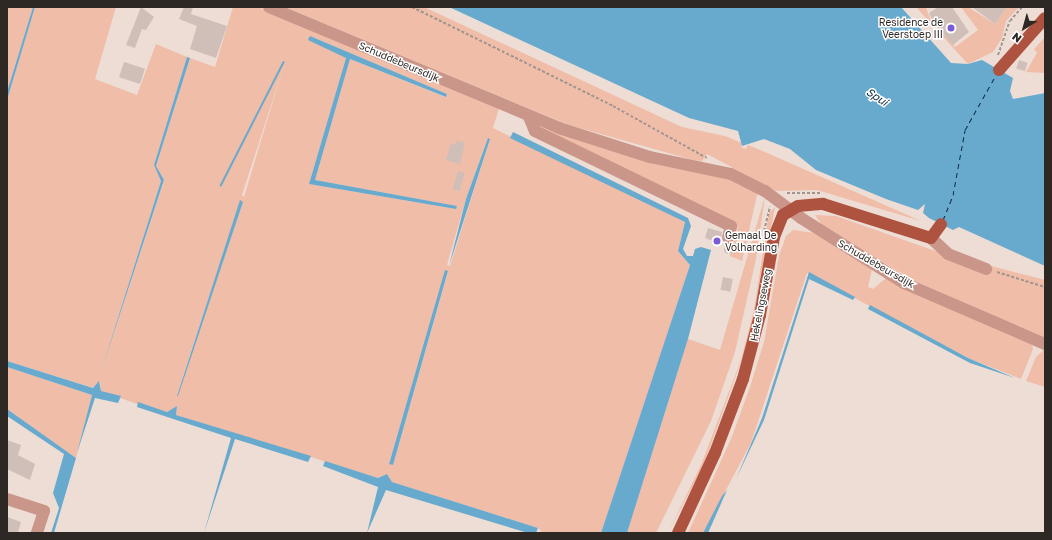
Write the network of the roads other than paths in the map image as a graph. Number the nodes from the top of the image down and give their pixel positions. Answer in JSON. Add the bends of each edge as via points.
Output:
{"nodes":[{"id":1,"x":269,"y":7,"type":"edge"},
{"id":2,"x":1045,"y":18,"type":"edge"},
{"id":3,"x":999,"y":70,"type":"dead end"},
{"id":4,"x":529,"y":117,"type":"junction"},
{"id":5,"x":788,"y":210,"type":"junction"},
{"id":6,"x":941,"y":224,"type":"dead end"},
{"id":7,"x":728,"y":238,"type":"dead end"},
{"id":8,"x":931,"y":238,"type":"junction"},
{"id":9,"x":986,"y":269,"type":"road end"},
{"id":10,"x":1045,"y":344,"type":"edge"},
{"id":11,"x":7,"y":499,"type":"edge"},
{"id":12,"x":37,"y":533,"type":"edge"},
{"id":13,"x":678,"y":533,"type":"edge"}],
"edges":[{"from":1,"to":4,"type":"street","name":"Schuddebeursdijk"},
{"from":2,"to":3,"type":"main road"},
{"from":4,"to":5,"type":"street","name":"Schuddebeursdijk","via":[[613,147],[716,171],[748,182]]},
{"from":4,"to":7,"type":"street","via":[[535,131],[731,226]]},
{"from":5,"to":8,"type":"main road","via":[[807,204],[834,206]]},
{"from":5,"to":10,"type":"street","name":"Schuddebeursdijk","via":[[904,283]]},
{"from":5,"to":13,"type":"main road","name":"Hekelingseweg","via":[[776,229],[760,315],[743,379],[715,453]]},
{"from":6,"to":8,"type":"main road"},
{"from":8,"to":9,"type":"street","via":[[948,254]]},
{"from":11,"to":12,"type":"street","via":[[44,511]]}]}
